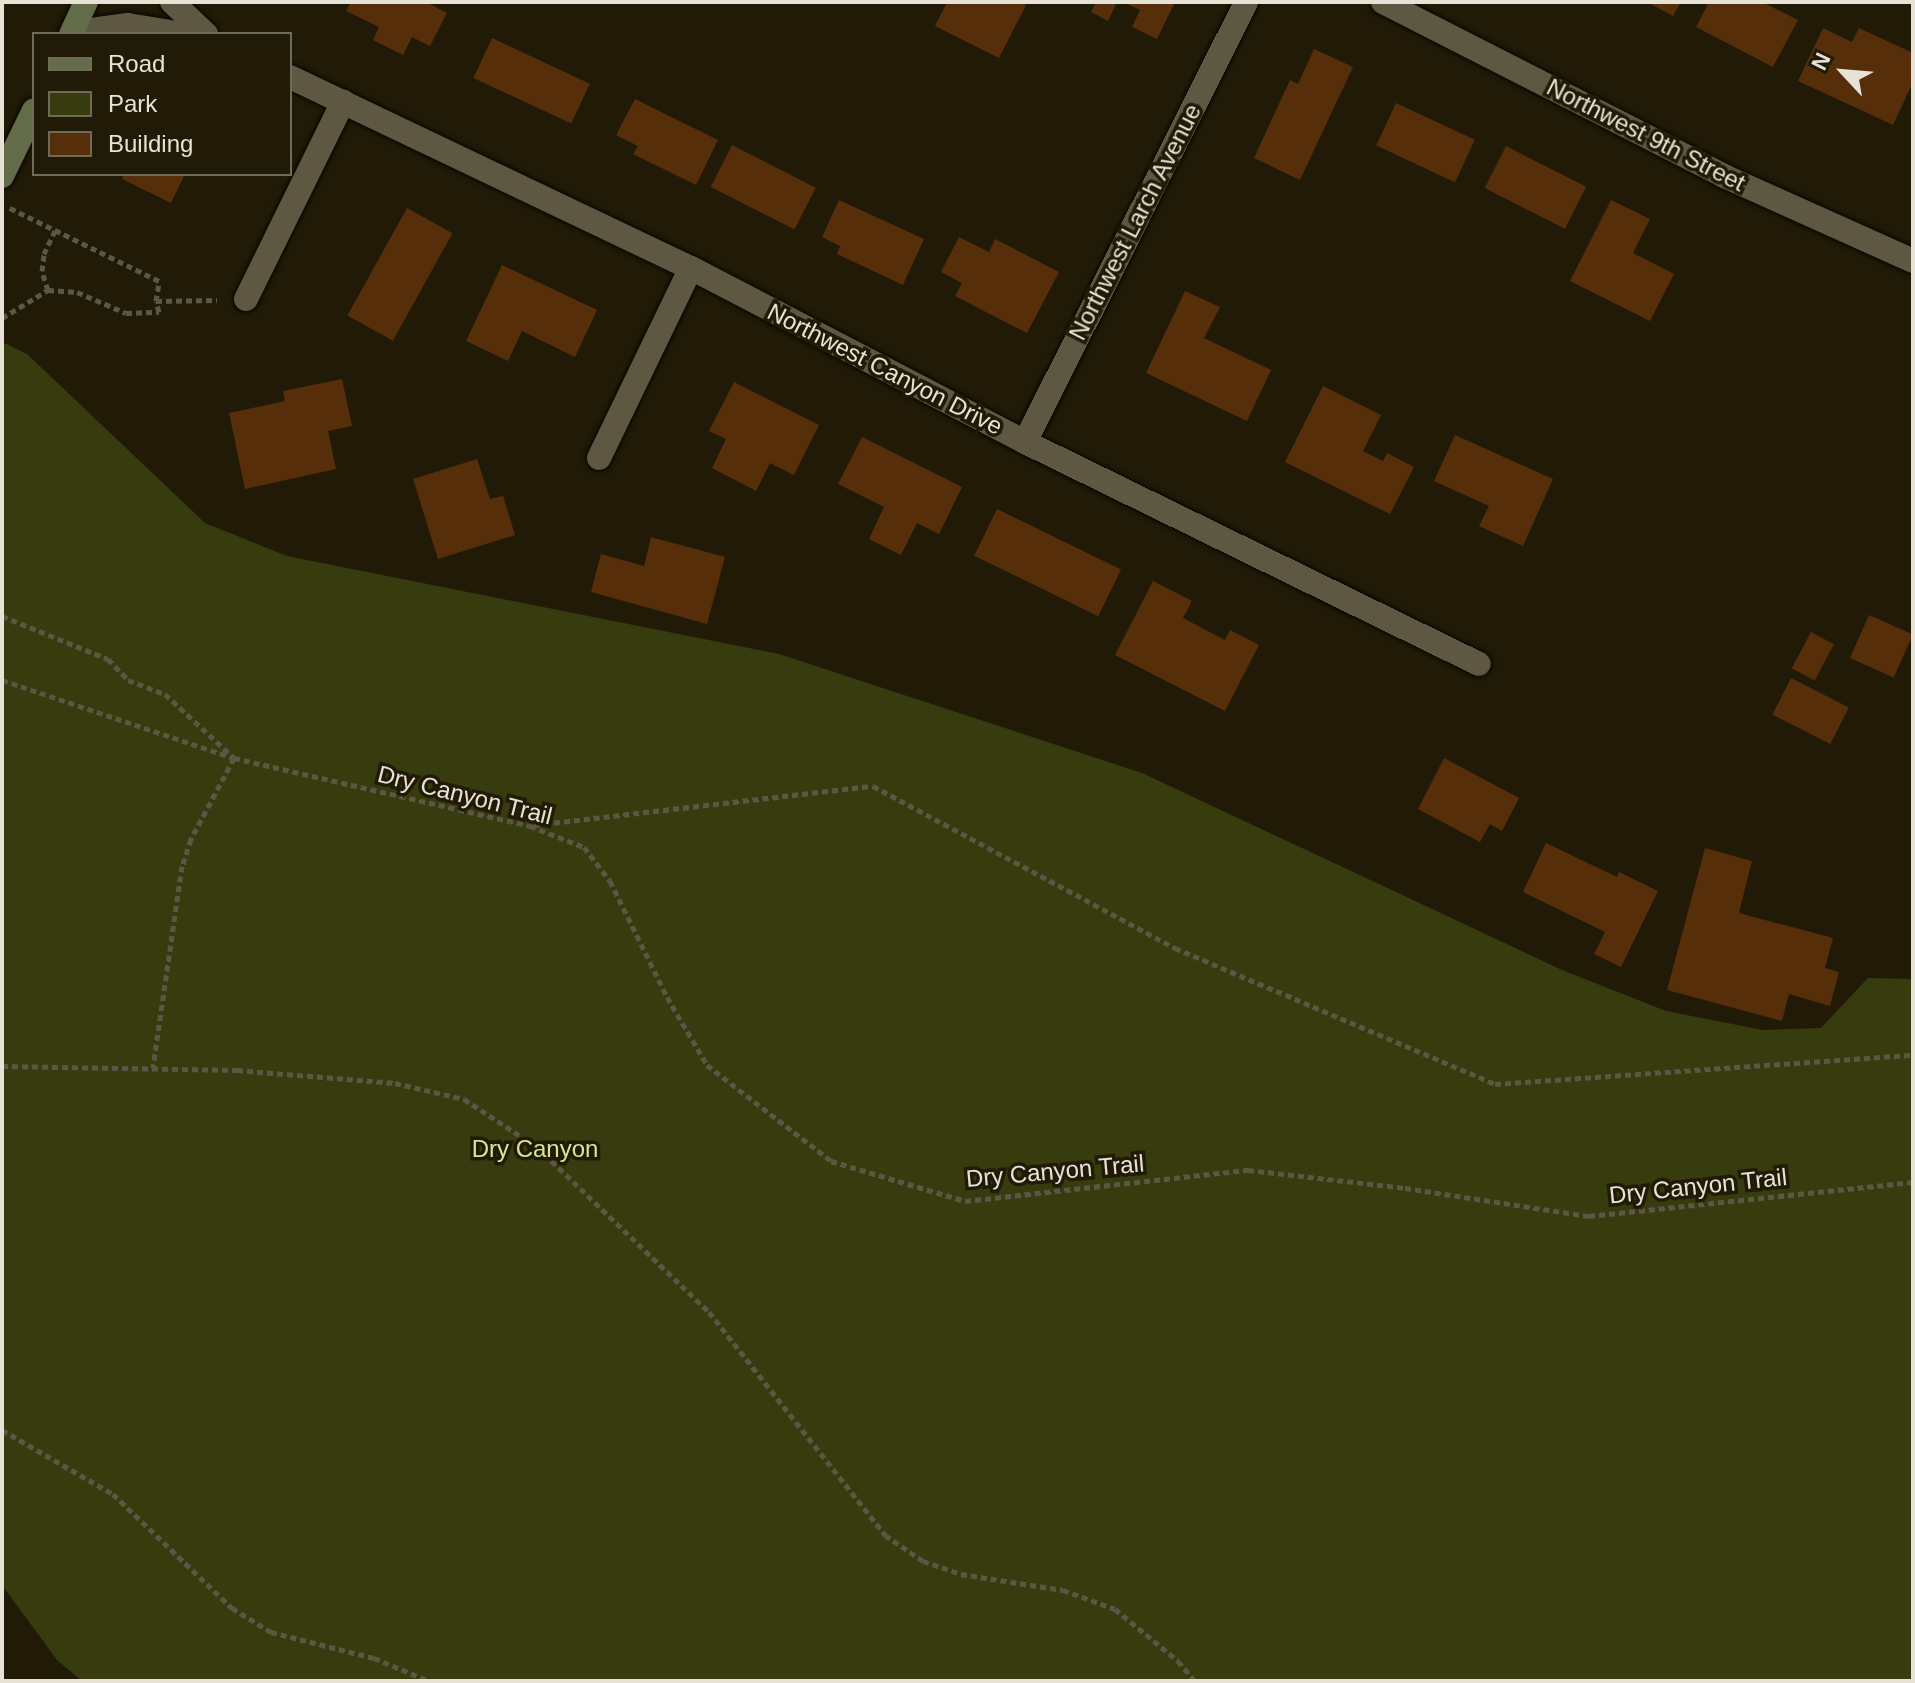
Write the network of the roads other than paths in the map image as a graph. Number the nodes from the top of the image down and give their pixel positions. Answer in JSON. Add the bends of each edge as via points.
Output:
{"nodes":[{"id":1,"x":86,"y":2,"type":"edge"},
{"id":2,"x":172,"y":2,"type":"edge"},
{"id":3,"x":1246,"y":2,"type":"edge"},
{"id":4,"x":1383,"y":2,"type":"edge"},
{"id":5,"x":72,"y":32,"type":"edge"},
{"id":6,"x":88,"y":32,"type":"edge"},
{"id":7,"x":171,"y":32,"type":"edge"},
{"id":8,"x":204,"y":32,"type":"edge"},
{"id":9,"x":292,"y":78,"type":"edge"},
{"id":10,"x":343,"y":102,"type":"junction"},
{"id":11,"x":32,"y":114,"type":"edge"},
{"id":12,"x":2,"y":176,"type":"edge"},
{"id":13,"x":1913,"y":261,"type":"edge"},
{"id":14,"x":691,"y":268,"type":"junction"},
{"id":15,"x":246,"y":299,"type":"road end"},
{"id":16,"x":1025,"y":442,"type":"junction"},
{"id":17,"x":599,"y":458,"type":"dead end"},
{"id":18,"x":1479,"y":664,"type":"dead end"}],
"edges":[{"from":1,"to":5,"type":"main road"},
{"from":2,"to":8,"type":"street"},
{"from":3,"to":16,"type":"street","name":"Northwest Larch Avenue"},
{"from":4,"to":13,"type":"street","name":"Northwest 9th Street","via":[[1724,176]]},
{"from":6,"to":7,"type":"street","via":[[128,25]]},
{"from":9,"to":10,"type":"street","name":"Northwest Canyon Drive"},
{"from":10,"to":14,"type":"street","name":"Northwest Canyon Drive"},
{"from":10,"to":15,"type":"street"},
{"from":11,"to":12,"type":"main road"},
{"from":14,"to":16,"type":"street","name":"Northwest Canyon Drive"},
{"from":14,"to":17,"type":"street"},
{"from":16,"to":18,"type":"street","name":"Northwest Canyon Drive"}]}
